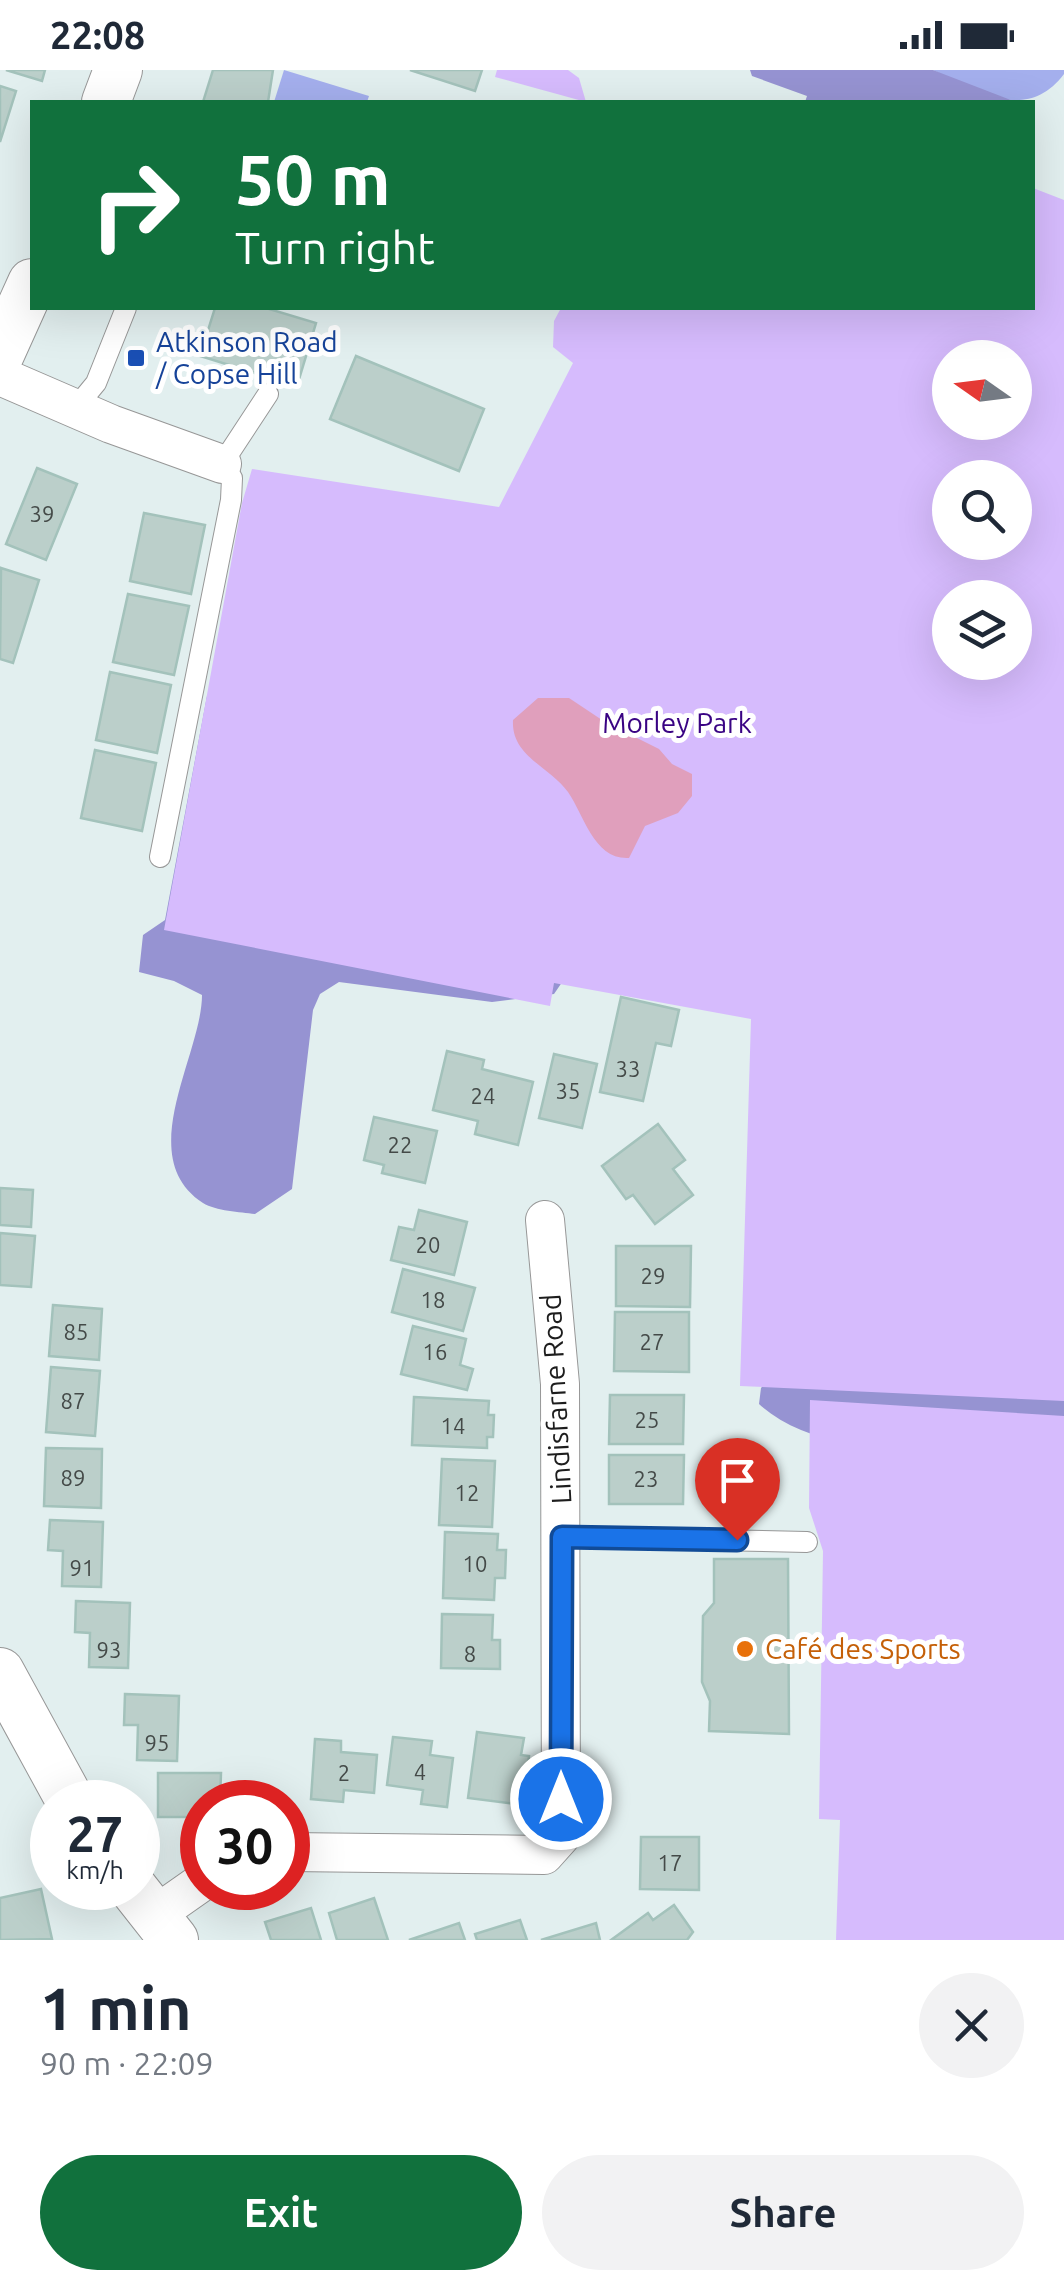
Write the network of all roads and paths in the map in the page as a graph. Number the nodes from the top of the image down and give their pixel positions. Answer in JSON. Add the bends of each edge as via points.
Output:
{"nodes":[{"id":1,"x":118,"y":70,"type":"edge"},
{"id":2,"x":107,"y":100,"type":"edge"},
{"id":3,"x":30,"y":287,"type":"edge"},
{"id":4,"x":125,"y":310,"type":"edge"},
{"id":5,"x":0,"y":354,"type":"edge"},
{"id":6,"x":0,"y":376,"type":"edge"},
{"id":7,"x":268,"y":394,"type":"dead end"},
{"id":8,"x":77,"y":406,"type":"junction"},
{"id":9,"x":222,"y":464,"type":"junction"},
{"id":10,"x":160,"y":857,"type":"dead end"},
{"id":11,"x":545,"y":1220,"type":"dead end"},
{"id":12,"x":562,"y":1537,"type":"junction"},
{"id":13,"x":807,"y":1542,"type":"dead end"},
{"id":14,"x":0,"y":1672,"type":"edge"},
{"id":15,"x":59,"y":1780,"type":"edge"},
{"id":16,"x":310,"y":1852,"type":"edge"},
{"id":17,"x":180,"y":1897,"type":"edge"},
{"id":18,"x":154,"y":1914,"type":"edge"}],
"edges":[{"from":1,"to":2,"type":"street"},
{"from":3,"to":5,"type":"street"},
{"from":4,"to":8,"type":"lane","via":[[96,384]]},
{"from":6,"to":8,"type":"street"},
{"from":7,"to":9,"type":"lane"},
{"from":8,"to":9,"type":"street"},
{"from":9,"to":10,"type":"lane","via":[[232,478],[231,500]]},
{"from":11,"to":12,"type":"street","name":"Lindisfarne Road","via":[[560,1384]]},
{"from":12,"to":13,"type":"lane"},
{"from":12,"to":16,"type":"street","name":"Lindisfarne Road","via":[[561,1836],[544,1855]]},
{"from":14,"to":15,"type":"street"},
{"from":17,"to":18,"type":"street"}]}
